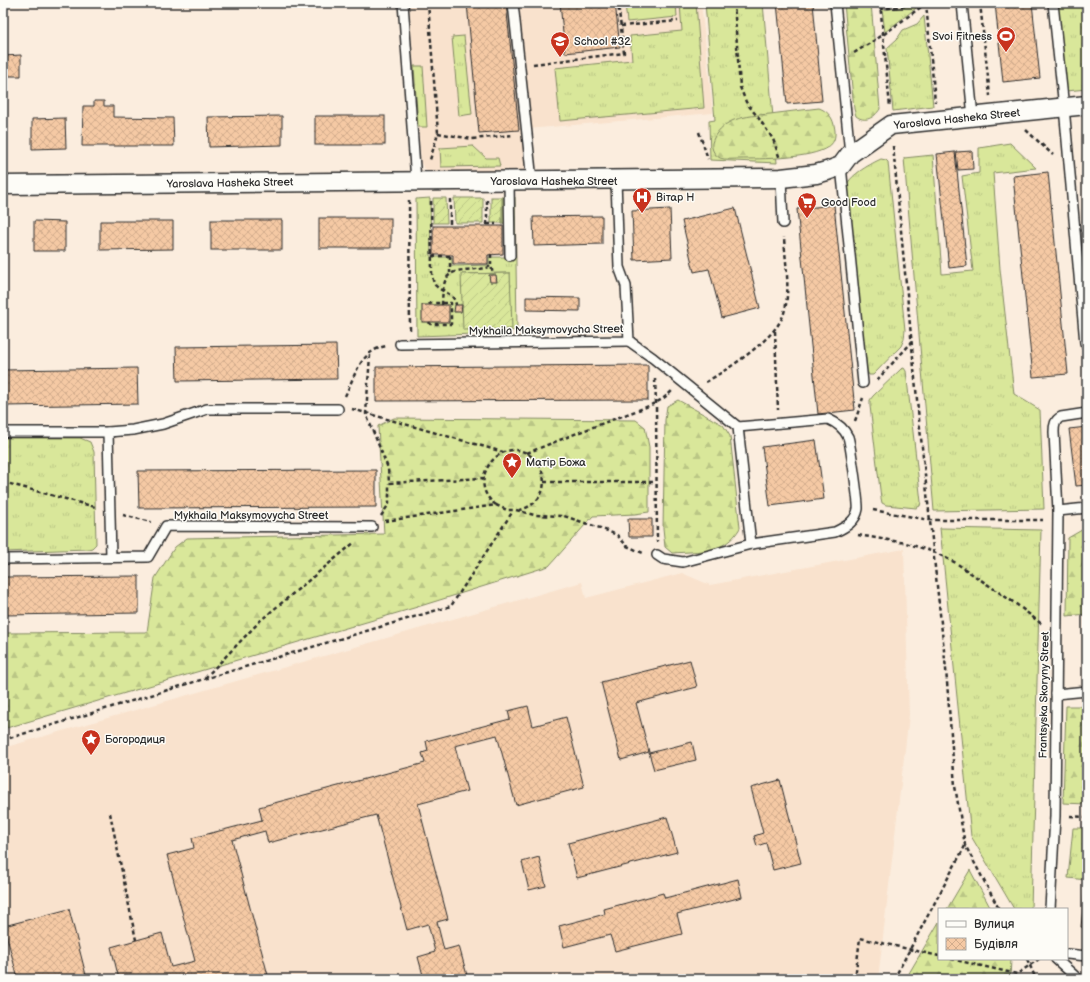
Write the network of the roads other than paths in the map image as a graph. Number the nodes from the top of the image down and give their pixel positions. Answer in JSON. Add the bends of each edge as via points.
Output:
{"nodes":[{"id":1,"x":402,"y":3,"type":"edge"},
{"id":2,"x":513,"y":3,"type":"edge"},
{"id":3,"x":835,"y":3,"type":"edge"},
{"id":4,"x":962,"y":3,"type":"edge"},
{"id":5,"x":1053,"y":3,"type":"edge"},
{"id":6,"x":1087,"y":105,"type":"edge"},
{"id":7,"x":1064,"y":107,"type":"junction"},
{"id":8,"x":973,"y":117,"type":"junction"},
{"id":9,"x":845,"y":160,"type":"junction"},
{"id":10,"x":782,"y":172,"type":"junction"},
{"id":11,"x":616,"y":180,"type":"junction"},
{"id":12,"x":509,"y":181,"type":"junction"},
{"id":13,"x":532,"y":181,"type":"junction"},
{"id":14,"x":3,"y":185,"type":"edge"},
{"id":15,"x":413,"y":187,"type":"junction"},
{"id":16,"x":783,"y":223,"type":"road end"},
{"id":17,"x":510,"y":256,"type":"dead end"},
{"id":18,"x":629,"y":341,"type":"junction"},
{"id":19,"x":1085,"y":343,"type":"dead end"},
{"id":20,"x":400,"y":344,"type":"road end"},
{"id":21,"x":864,"y":383,"type":"dead end"},
{"id":22,"x":339,"y":407,"type":"road end"},
{"id":23,"x":1087,"y":413,"type":"edge"},
{"id":24,"x":738,"y":427,"type":"junction"},
{"id":25,"x":3,"y":432,"type":"edge"},
{"id":26,"x":108,"y":432,"type":"junction"},
{"id":27,"x":1087,"y":508,"type":"edge"},
{"id":28,"x":1058,"y":515,"type":"junction"},
{"id":29,"x":375,"y":525,"type":"road end"},
{"id":30,"x":751,"y":544,"type":"junction"},
{"id":31,"x":657,"y":555,"type":"road end"},
{"id":32,"x":111,"y":557,"type":"junction"},
{"id":33,"x":3,"y":559,"type":"edge"},
{"id":34,"x":1087,"y":691,"type":"edge"},
{"id":35,"x":1056,"y":694,"type":"junction"},
{"id":36,"x":1050,"y":908,"type":"edge"},
{"id":37,"x":1068,"y":954,"type":"edge"},
{"id":38,"x":1087,"y":956,"type":"edge"},
{"id":39,"x":1057,"y":960,"type":"edge"},
{"id":40,"x":1078,"y":979,"type":"edge"}],
"edges":[{"from":1,"to":15,"type":"lane"},
{"from":2,"to":13,"type":"lane"},
{"from":3,"to":9,"type":"lane","via":[[841,61]]},
{"from":4,"to":8,"type":"lane"},
{"from":5,"to":7,"type":"lane"},
{"from":6,"to":7,"type":"street","name":"Yaroslava Hasheka Street"},
{"from":7,"to":8,"type":"street","name":"Yaroslava Hasheka Street"},
{"from":7,"to":19,"type":"lane"},
{"from":8,"to":9,"type":"street","name":"Yaroslava Hasheka Street","via":[[891,125]]},
{"from":9,"to":10,"type":"street","name":"Yaroslava Hasheka Street","via":[[827,171],[816,174]]},
{"from":9,"to":21,"type":"lane"},
{"from":10,"to":11,"type":"street","name":"Yaroslava Hasheka Street"},
{"from":10,"to":16,"type":"lane"},
{"from":11,"to":13,"type":"street","name":"Yaroslava Hasheka Street"},
{"from":11,"to":18,"type":"lane","name":"Mykhaila Maksymovycha Street","via":[[619,266],[626,286]]},
{"from":12,"to":13,"type":"street","name":"Yaroslava Hasheka Street"},
{"from":12,"to":15,"type":"street","name":"Yaroslava Hasheka Street"},
{"from":12,"to":17,"type":"lane"},
{"from":14,"to":15,"type":"street","name":"Yaroslava Hasheka Street"},
{"from":18,"to":20,"type":"lane","name":"Mykhaila Maksymovycha Street"},
{"from":18,"to":24,"type":"lane","via":[[683,381]]},
{"from":22,"to":26,"type":"lane","via":[[206,409],[151,427]]},
{"from":23,"to":28,"type":"lane","name":"Frantsyska Skoryny Street","via":[[1058,418],[1054,424]]},
{"from":24,"to":30,"type":"lane"},
{"from":24,"to":30,"type":"lane","via":[[828,419],[837,423],[849,439],[859,508],[853,521],[846,528],[835,532]]},
{"from":25,"to":26,"type":"lane"},
{"from":26,"to":32,"type":"lane"},
{"from":27,"to":28,"type":"lane"},
{"from":28,"to":35,"type":"lane","name":"Frantsyska Skoryny Street"},
{"from":29,"to":32,"type":"lane","name":"Mykhaila Maksymovycha Street","via":[[166,526],[148,556]]},
{"from":30,"to":31,"type":"lane","via":[[683,562],[663,559]]},
{"from":32,"to":33,"type":"lane","name":"Mykhaila Maksymovycha Street"},
{"from":34,"to":35,"type":"lane"},
{"from":35,"to":36,"type":"lane","name":"Frantsyska Skoryny Street","via":[[1055,816]]},
{"from":37,"to":38,"type":"lane"},
{"from":39,"to":40,"type":"lane"}]}
